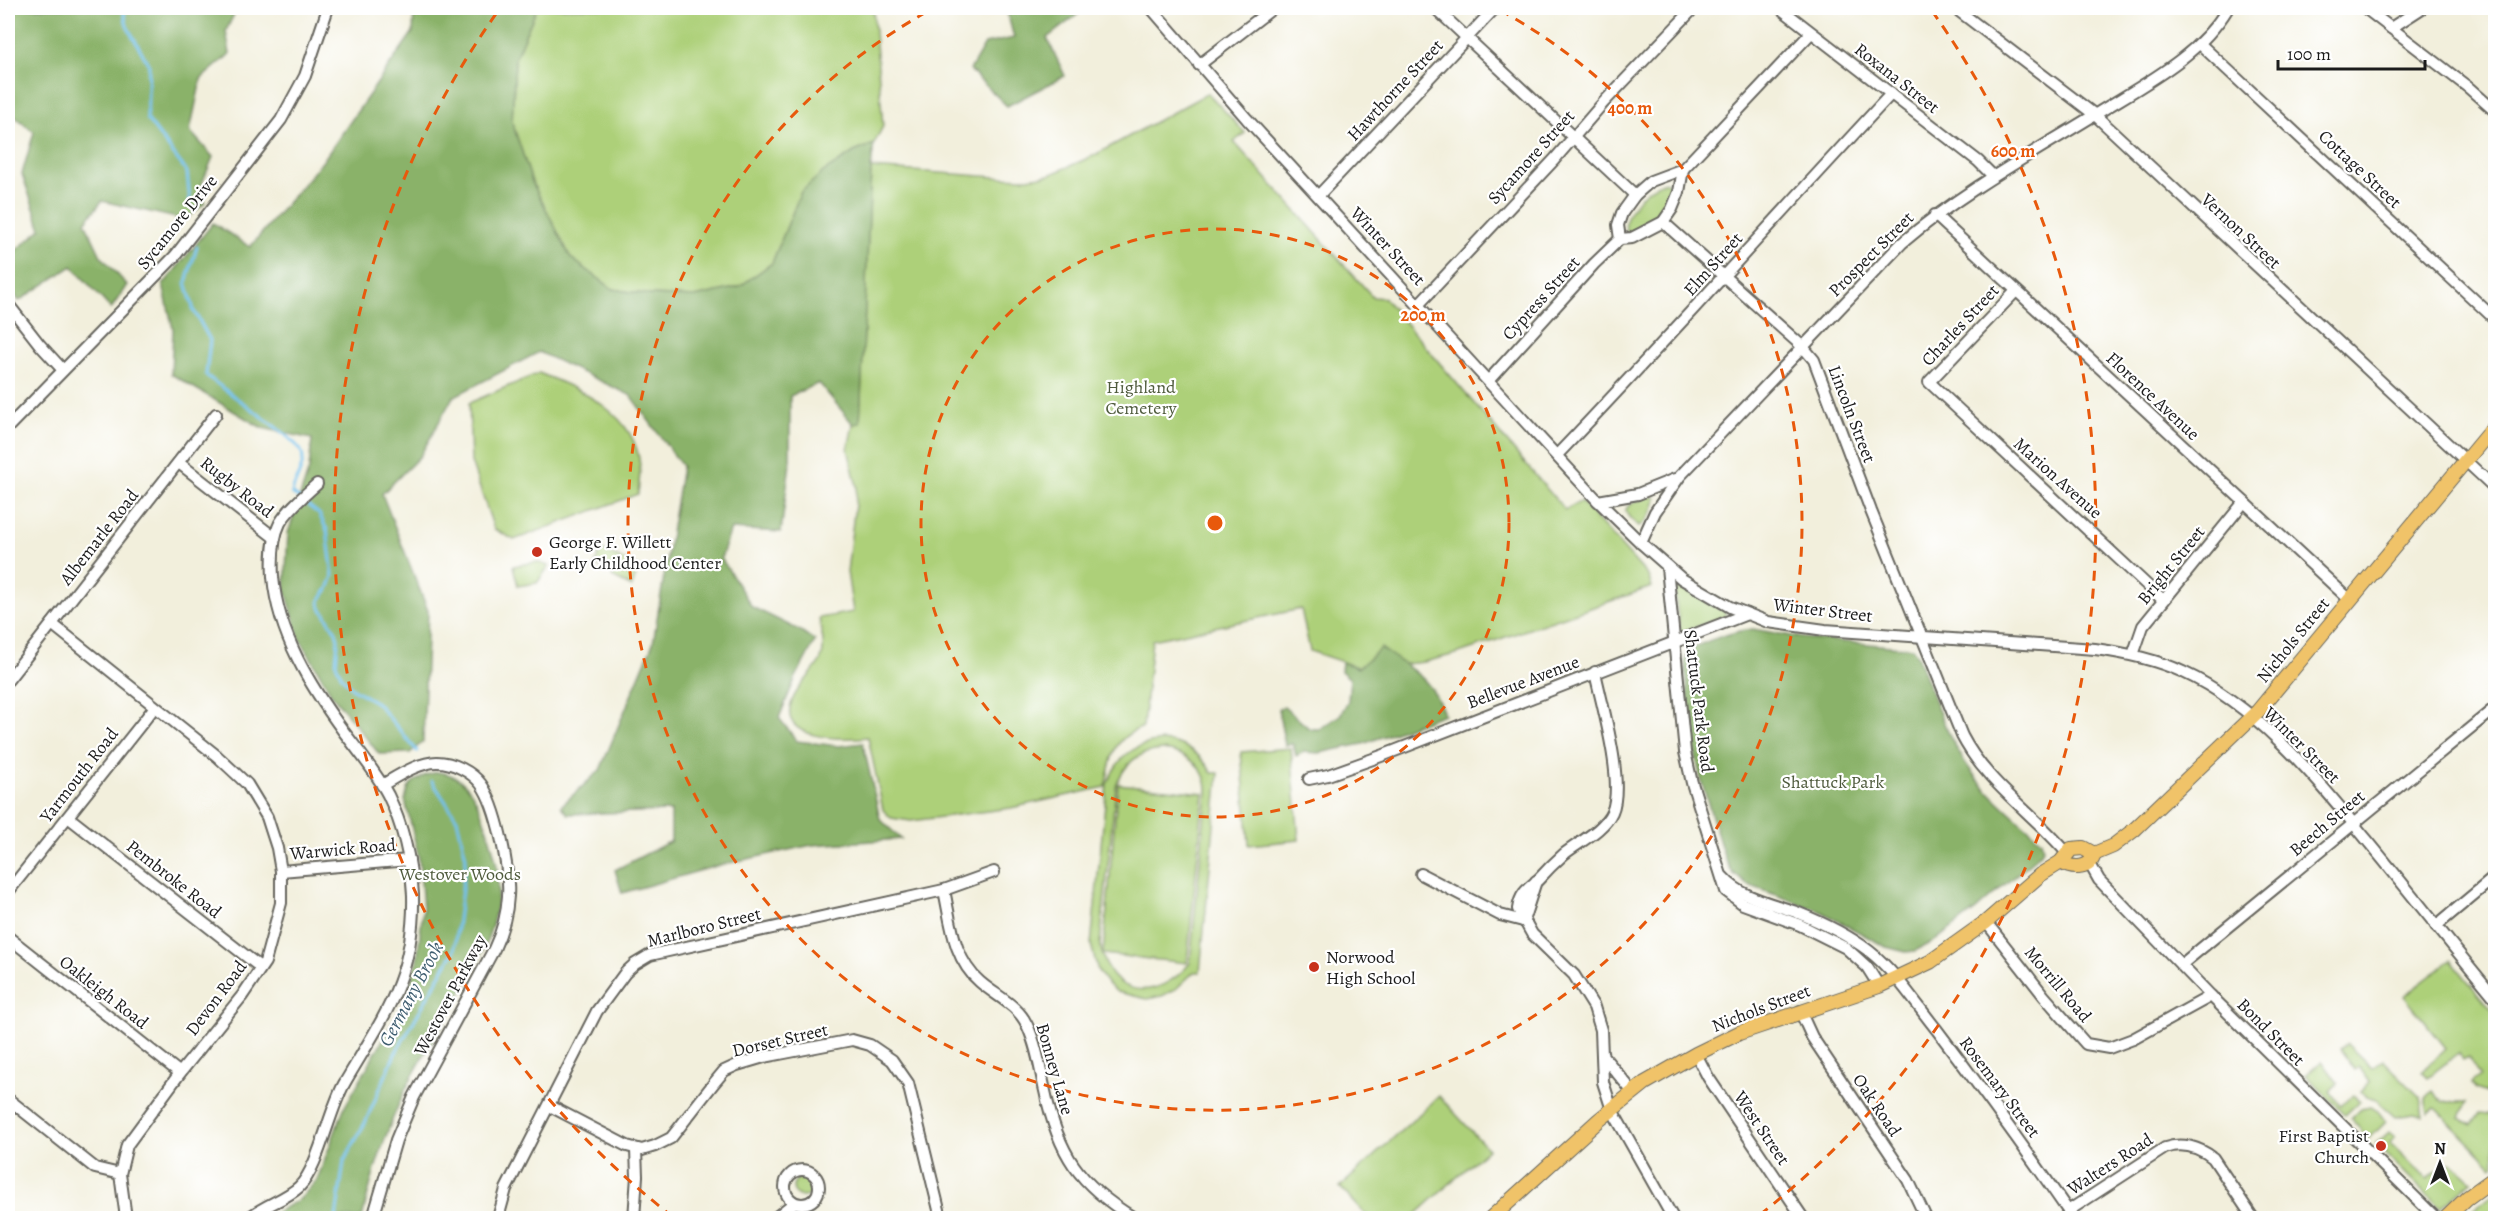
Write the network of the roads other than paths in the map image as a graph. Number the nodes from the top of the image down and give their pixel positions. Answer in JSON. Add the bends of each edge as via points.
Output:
{"nodes":[{"id":1,"x":328,"y":8,"type":"edge"},
{"id":2,"x":1151,"y":8,"type":"edge"},
{"id":3,"x":1274,"y":8,"type":"edge"},
{"id":4,"x":1436,"y":8,"type":"edge"},
{"id":5,"x":1495,"y":8,"type":"edge"},
{"id":6,"x":1694,"y":8,"type":"edge"},
{"id":7,"x":1780,"y":8,"type":"edge"},
{"id":8,"x":1955,"y":8,"type":"edge"},
{"id":9,"x":2228,"y":8,"type":"edge"},
{"id":10,"x":2365,"y":8,"type":"edge"},
{"id":11,"x":2422,"y":8,"type":"edge"},
{"id":12,"x":2391,"y":28,"type":"junction"},
{"id":13,"x":1811,"y":33,"type":"junction"},
{"id":14,"x":1467,"y":39,"type":"junction"},
{"id":15,"x":2200,"y":44,"type":"junction"},
{"id":16,"x":1199,"y":65,"type":"junction"},
{"id":17,"x":1891,"y":94,"type":"junction"},
{"id":18,"x":2496,"y":112,"type":"edge"},
{"id":19,"x":2095,"y":115,"type":"junction"},
{"id":20,"x":1572,"y":137,"type":"junction"},
{"id":21,"x":1683,"y":169,"type":"junction"},
{"id":22,"x":1993,"y":176,"type":"junction"},
{"id":23,"x":1319,"y":195,"type":"junction"},
{"id":24,"x":1635,"y":195,"type":"junction"},
{"id":25,"x":1935,"y":215,"type":"junction"},
{"id":26,"x":1663,"y":222,"type":"junction"},
{"id":27,"x":1620,"y":239,"type":"junction"},
{"id":28,"x":1725,"y":277,"type":"junction"},
{"id":29,"x":2016,"y":291,"type":"junction"},
{"id":30,"x":8,"y":304,"type":"edge"},
{"id":31,"x":1419,"y":304,"type":"junction"},
{"id":32,"x":2496,"y":320,"type":"edge"},
{"id":33,"x":1803,"y":347,"type":"junction"},
{"id":34,"x":63,"y":370,"type":"junction"},
{"id":35,"x":1489,"y":380,"type":"junction"},
{"id":36,"x":1929,"y":382,"type":"joint"},
{"id":37,"x":216,"y":414,"type":"dead end"},
{"id":38,"x":2496,"y":424,"type":"edge"},
{"id":39,"x":8,"y":427,"type":"edge"},
{"id":40,"x":1557,"y":455,"type":"junction"},
{"id":41,"x":2465,"y":461,"type":"junction"},
{"id":42,"x":179,"y":463,"type":"junction"},
{"id":43,"x":1680,"y":476,"type":"junction"},
{"id":44,"x":314,"y":487,"type":"dead end"},
{"id":45,"x":2496,"y":489,"type":"edge"},
{"id":46,"x":1598,"y":501,"type":"junction"},
{"id":47,"x":2244,"y":502,"type":"junction"},
{"id":48,"x":275,"y":538,"type":"junction"},
{"id":49,"x":1641,"y":543,"type":"junction"},
{"id":50,"x":1667,"y":567,"type":"junction"},
{"id":51,"x":2163,"y":600,"type":"junction"},
{"id":52,"x":2350,"y":600,"type":"junction"},
{"id":53,"x":1747,"y":614,"type":"junction"},
{"id":54,"x":52,"y":624,"type":"junction"},
{"id":55,"x":1921,"y":636,"type":"junction"},
{"id":56,"x":1674,"y":642,"type":"junction"},
{"id":57,"x":2133,"y":655,"type":"junction"},
{"id":58,"x":1595,"y":672,"type":"junction"},
{"id":59,"x":8,"y":680,"type":"edge"},
{"id":60,"x":2496,"y":707,"type":"edge"},
{"id":61,"x":154,"y":708,"type":"junction"},
{"id":62,"x":2251,"y":717,"type":"junction"},
{"id":63,"x":1309,"y":779,"type":"dead end"},
{"id":64,"x":382,"y":785,"type":"junction"},
{"id":65,"x":68,"y":817,"type":"junction"},
{"id":66,"x":2353,"y":823,"type":"junction"},
{"id":67,"x":2064,"y":857,"type":"junction"},
{"id":68,"x":2092,"y":859,"type":"junction"},
{"id":69,"x":409,"y":860,"type":"junction"},
{"id":70,"x":281,"y":871,"type":"junction"},
{"id":71,"x":994,"y":872,"type":"dead end"},
{"id":72,"x":1421,"y":874,"type":"dead end"},
{"id":73,"x":2496,"y":876,"type":"edge"},
{"id":74,"x":944,"y":890,"type":"junction"},
{"id":75,"x":8,"y":892,"type":"edge"},
{"id":76,"x":1776,"y":910,"type":"junction"},
{"id":77,"x":1523,"y":921,"type":"junction"},
{"id":78,"x":1986,"y":922,"type":"junction"},
{"id":79,"x":2436,"y":926,"type":"junction"},
{"id":80,"x":8,"y":937,"type":"edge"},
{"id":81,"x":2181,"y":965,"type":"junction"},
{"id":82,"x":260,"y":967,"type":"junction"},
{"id":83,"x":1896,"y":979,"type":"junction"},
{"id":84,"x":1879,"y":986,"type":"junction"},
{"id":85,"x":2211,"y":996,"type":"junction"},
{"id":86,"x":2496,"y":999,"type":"edge"},
{"id":87,"x":1800,"y":1011,"type":"junction"},
{"id":88,"x":1696,"y":1054,"type":"junction"},
{"id":89,"x":1603,"y":1056,"type":"junction"},
{"id":90,"x":180,"y":1073,"type":"junction"},
{"id":91,"x":1633,"y":1092,"type":"junction"},
{"id":92,"x":8,"y":1099,"type":"edge"},
{"id":93,"x":550,"y":1106,"type":"junction"},
{"id":94,"x":1612,"y":1110,"type":"junction"},
{"id":95,"x":636,"y":1150,"type":"junction"},
{"id":96,"x":120,"y":1174,"type":"junction"},
{"id":97,"x":2496,"y":1177,"type":"edge"},
{"id":98,"x":794,"y":1203,"type":"dead end"},
{"id":99,"x":2070,"y":1215,"type":"edge"},
{"id":100,"x":126,"y":1218,"type":"edge"},
{"id":101,"x":249,"y":1218,"type":"edge"},
{"id":102,"x":373,"y":1218,"type":"edge"},
{"id":103,"x":498,"y":1218,"type":"edge"},
{"id":104,"x":634,"y":1218,"type":"edge"},
{"id":105,"x":776,"y":1218,"type":"edge"},
{"id":106,"x":941,"y":1218,"type":"edge"},
{"id":107,"x":1134,"y":1218,"type":"edge"},
{"id":108,"x":1491,"y":1218,"type":"edge"},
{"id":109,"x":1673,"y":1218,"type":"edge"},
{"id":110,"x":1803,"y":1218,"type":"edge"},
{"id":111,"x":1926,"y":1218,"type":"edge"},
{"id":112,"x":2253,"y":1218,"type":"edge"},
{"id":113,"x":2436,"y":1218,"type":"edge"},
{"id":114,"x":2446,"y":1218,"type":"edge"}],
"edges":[{"from":1,"to":34,"type":"street","name":"Sycamore Drive","via":[[305,76],[280,120],[175,256]]},
{"from":2,"to":16,"type":"street","name":"Winter Street"},
{"from":3,"to":16,"type":"street"},
{"from":4,"to":14,"type":"street"},
{"from":5,"to":14,"type":"street","name":"Hawthorne Street"},
{"from":6,"to":20,"type":"street","name":"Sycamore Street"},
{"from":7,"to":13,"type":"street","name":"Roxana Street"},
{"from":8,"to":19,"type":"street","name":"Vernon Street"},
{"from":9,"to":15,"type":"street","name":"Prospect Street"},
{"from":10,"to":12,"type":"street"},
{"from":11,"to":12,"type":"street"},
{"from":12,"to":18,"type":"street"},
{"from":13,"to":17,"type":"street","name":"Roxana Street"},
{"from":13,"to":21,"type":"street"},
{"from":14,"to":20,"type":"street"},
{"from":14,"to":23,"type":"street","name":"Hawthorne Street"},
{"from":15,"to":19,"type":"street","name":"Prospect Street","via":[[2178,63]]},
{"from":15,"to":32,"type":"street","name":"Cottage Street"},
{"from":16,"to":23,"type":"street","name":"Winter Street"},
{"from":17,"to":22,"type":"street","name":"Roxana Street"},
{"from":17,"to":28,"type":"street","name":"Elm Street"},
{"from":19,"to":22,"type":"street","name":"Prospect Street"},
{"from":19,"to":41,"type":"street","name":"Vernon Street"},
{"from":20,"to":24,"type":"street"},
{"from":20,"to":31,"type":"street","name":"Sycamore Street"},
{"from":21,"to":24,"type":"street","via":[[1651,181]]},
{"from":21,"to":26,"type":"street","via":[[1679,192]]},
{"from":22,"to":25,"type":"street","name":"Prospect Street"},
{"from":23,"to":31,"type":"street","name":"Winter Street"},
{"from":24,"to":27,"type":"street","via":[[1622,213],[1618,225]]},
{"from":25,"to":29,"type":"street","name":"Florence Avenue"},
{"from":25,"to":33,"type":"street","name":"Prospect Street","via":[[1902,243]]},
{"from":26,"to":27,"type":"street","name":"Cypress Street","via":[[1632,238]]},
{"from":26,"to":28,"type":"street","name":"Lincoln Street"},
{"from":27,"to":35,"type":"street","name":"Cypress Street"},
{"from":28,"to":33,"type":"street","name":"Lincoln Street"},
{"from":28,"to":40,"type":"street","name":"Elm Street"},
{"from":29,"to":36,"type":"street","name":"Charles Street"},
{"from":29,"to":47,"type":"street","name":"Florence Avenue"},
{"from":30,"to":34,"type":"street"},
{"from":31,"to":35,"type":"street","name":"Winter Street"},
{"from":33,"to":43,"type":"street","name":"Prospect Street"},
{"from":33,"to":55,"type":"street","name":"Lincoln Street","via":[[1817,368]]},
{"from":34,"to":39,"type":"street","name":"Sycamore Drive"},
{"from":35,"to":40,"type":"street","name":"Winter Street"},
{"from":36,"to":51,"type":"street","name":"Marion Avenue"},
{"from":37,"to":42,"type":"street","name":"Albemarle Road"},
{"from":38,"to":41,"type":"main road","name":"Nichols Street"},
{"from":40,"to":46,"type":"street","name":"Winter Street"},
{"from":41,"to":45,"type":"street","name":"Vernon Street"},
{"from":41,"to":52,"type":"main road","name":"Nichols Street"},
{"from":42,"to":48,"type":"street","name":"Rugby Road"},
{"from":42,"to":54,"type":"street","name":"Albemarle Road"},
{"from":43,"to":46,"type":"street","name":"Prospect Street","via":[[1654,489]]},
{"from":43,"to":49,"type":"street","name":"Prospect Street","via":[[1655,512]]},
{"from":44,"to":48,"type":"street","via":[[280,523]]},
{"from":46,"to":49,"type":"street","name":"Winter Street"},
{"from":47,"to":51,"type":"street","name":"Bright Street"},
{"from":47,"to":52,"type":"street","name":"Florence Avenue"},
{"from":48,"to":64,"type":"street","via":[[274,587],[297,656],[318,696]]},
{"from":49,"to":50,"type":"street","name":"Winter Street"},
{"from":50,"to":53,"type":"street","name":"Winter Street","via":[[1698,590]]},
{"from":50,"to":56,"type":"street","name":"Shattuck Park Road"},
{"from":51,"to":57,"type":"street","name":"Bright Street","via":[[2143,626]]},
{"from":52,"to":62,"type":"main road","name":"Nichols Street"},
{"from":53,"to":55,"type":"street","name":"Winter Street","via":[[1793,627]]},
{"from":53,"to":56,"type":"street","name":"Bellevue Avenue"},
{"from":54,"to":59,"type":"street","name":"Albemarle Road"},
{"from":54,"to":61,"type":"street","name":"Devon Road"},
{"from":55,"to":57,"type":"street","name":"Winter Street"},
{"from":55,"to":67,"type":"street","via":[[1955,721],[1980,766]]},
{"from":56,"to":58,"type":"street","name":"Bellevue Avenue"},
{"from":56,"to":76,"type":"street","name":"Shattuck Park Road","via":[[1685,752],[1719,872],[1741,892]]},
{"from":57,"to":62,"type":"street","name":"Winter Street","via":[[2184,673]]},
{"from":58,"to":63,"type":"street","name":"Bellevue Avenue","via":[[1384,755]]},
{"from":58,"to":77,"type":"street","via":[[1614,771],[1611,813],[1536,881]]},
{"from":60,"to":66,"type":"street","name":"Beech Street"},
{"from":61,"to":65,"type":"street","name":"Yarmouth Road"},
{"from":61,"to":70,"type":"street","name":"Devon Road","via":[[218,756],[247,784],[267,817]]},
{"from":62,"to":66,"type":"street","name":"Winter Street","via":[[2296,758]]},
{"from":62,"to":68,"type":"main road","name":"Nichols Street","via":[[2134,830]]},
{"from":64,"to":69,"type":"street","via":[[400,826]]},
{"from":64,"to":102,"type":"street","name":"Westover Parkway","via":[[437,762],[457,766],[477,780],[488,797],[505,854],[508,895],[495,949],[408,1111]]},
{"from":65,"to":75,"type":"street","name":"Yarmouth Road"},
{"from":65,"to":82,"type":"street","name":"Pembroke Road"},
{"from":66,"to":79,"type":"street","name":"Winter Street"},
{"from":66,"to":81,"type":"street","name":"Beech Street"},
{"from":67,"to":68,"type":"main road","via":[[2072,867]]},
{"from":67,"to":68,"type":"main road","name":"Nichols Street","via":[[2083,848]]},
{"from":67,"to":78,"type":"main road","name":"Nichols Street"},
{"from":68,"to":81,"type":"street","name":"Bond Street","via":[[2099,880]]},
{"from":69,"to":70,"type":"street","name":"Warwick Road"},
{"from":69,"to":101,"type":"street","via":[[412,921],[396,995],[338,1095],[304,1181]]},
{"from":70,"to":82,"type":"street","name":"Devon Road","via":[[277,923]]},
{"from":71,"to":74,"type":"street","name":"Marlboro Street"},
{"from":72,"to":77,"type":"street","via":[[1500,915]]},
{"from":73,"to":79,"type":"street"},
{"from":74,"to":93,"type":"street","name":"Marlboro Street","via":[[674,950],[635,964],[597,1011]]},
{"from":74,"to":107,"type":"street","name":"Bonney Lane","via":[[960,957],[979,982],[1026,1022],[1035,1044],[1053,1124],[1064,1150],[1091,1186]]},
{"from":76,"to":83,"type":"street","name":"Shattuck Park Road","via":[[1818,921],[1850,938],[1877,958]]},
{"from":76,"to":84,"type":"street","name":"Shattuck Park Road","via":[[1846,948],[1867,967]]},
{"from":77,"to":89,"type":"street","via":[[1574,975],[1587,995],[1598,1019]]},
{"from":78,"to":83,"type":"main road","name":"Nichols Street","via":[[1945,953]]},
{"from":78,"to":85,"type":"street","name":"Morrill Road","via":[[2086,1044],[2109,1048],[2133,1039]]},
{"from":79,"to":86,"type":"street","name":"Winter Street"},
{"from":80,"to":90,"type":"street","name":"Oakleigh Road"},
{"from":81,"to":85,"type":"street","name":"Bond Street"},
{"from":82,"to":90,"type":"street","name":"Devon Road","via":[[242,996]]},
{"from":83,"to":84,"type":"main road","name":"Nichols Street"},
{"from":83,"to":99,"type":"street","name":"Rosemary Street","via":[[1992,1101]]},
{"from":84,"to":87,"type":"main road","name":"Nichols Street"},
{"from":85,"to":113,"type":"street","name":"Bond Street"},
{"from":87,"to":88,"type":"main road","name":"Nichols Street"},
{"from":87,"to":111,"type":"street","name":"Oak Road","via":[[1812,1038],[1908,1180]]},
{"from":88,"to":91,"type":"main road","name":"Nichols Street"},
{"from":88,"to":110,"type":"street","name":"West Street"},
{"from":89,"to":91,"type":"street"},
{"from":89,"to":94,"type":"street","via":[[1602,1082]]},
{"from":90,"to":96,"type":"street","name":"Devon Road","via":[[132,1136]]},
{"from":91,"to":94,"type":"main road","name":"Nichols Street"},
{"from":92,"to":96,"type":"street","via":[[96,1168]]},
{"from":93,"to":95,"type":"street"},
{"from":93,"to":103,"type":"street","name":"Marlboro Street","via":[[506,1189]]},
{"from":94,"to":108,"type":"main road","name":"Nichols Street"},
{"from":94,"to":109,"type":"street"},
{"from":95,"to":104,"type":"street"},
{"from":95,"to":106,"type":"street","name":"Dorset Street","via":[[671,1138],[724,1071],[764,1057],[852,1040],[883,1053],[908,1083]]},
{"from":96,"to":100,"type":"street","name":"Devon Road"},
{"from":97,"to":114,"type":"main road"},
{"from":98,"to":105,"type":"street"},
{"from":99,"to":112,"type":"street","name":"Walters Road","via":[[2165,1148],[2183,1145],[2204,1151],[2212,1158]]}]}
